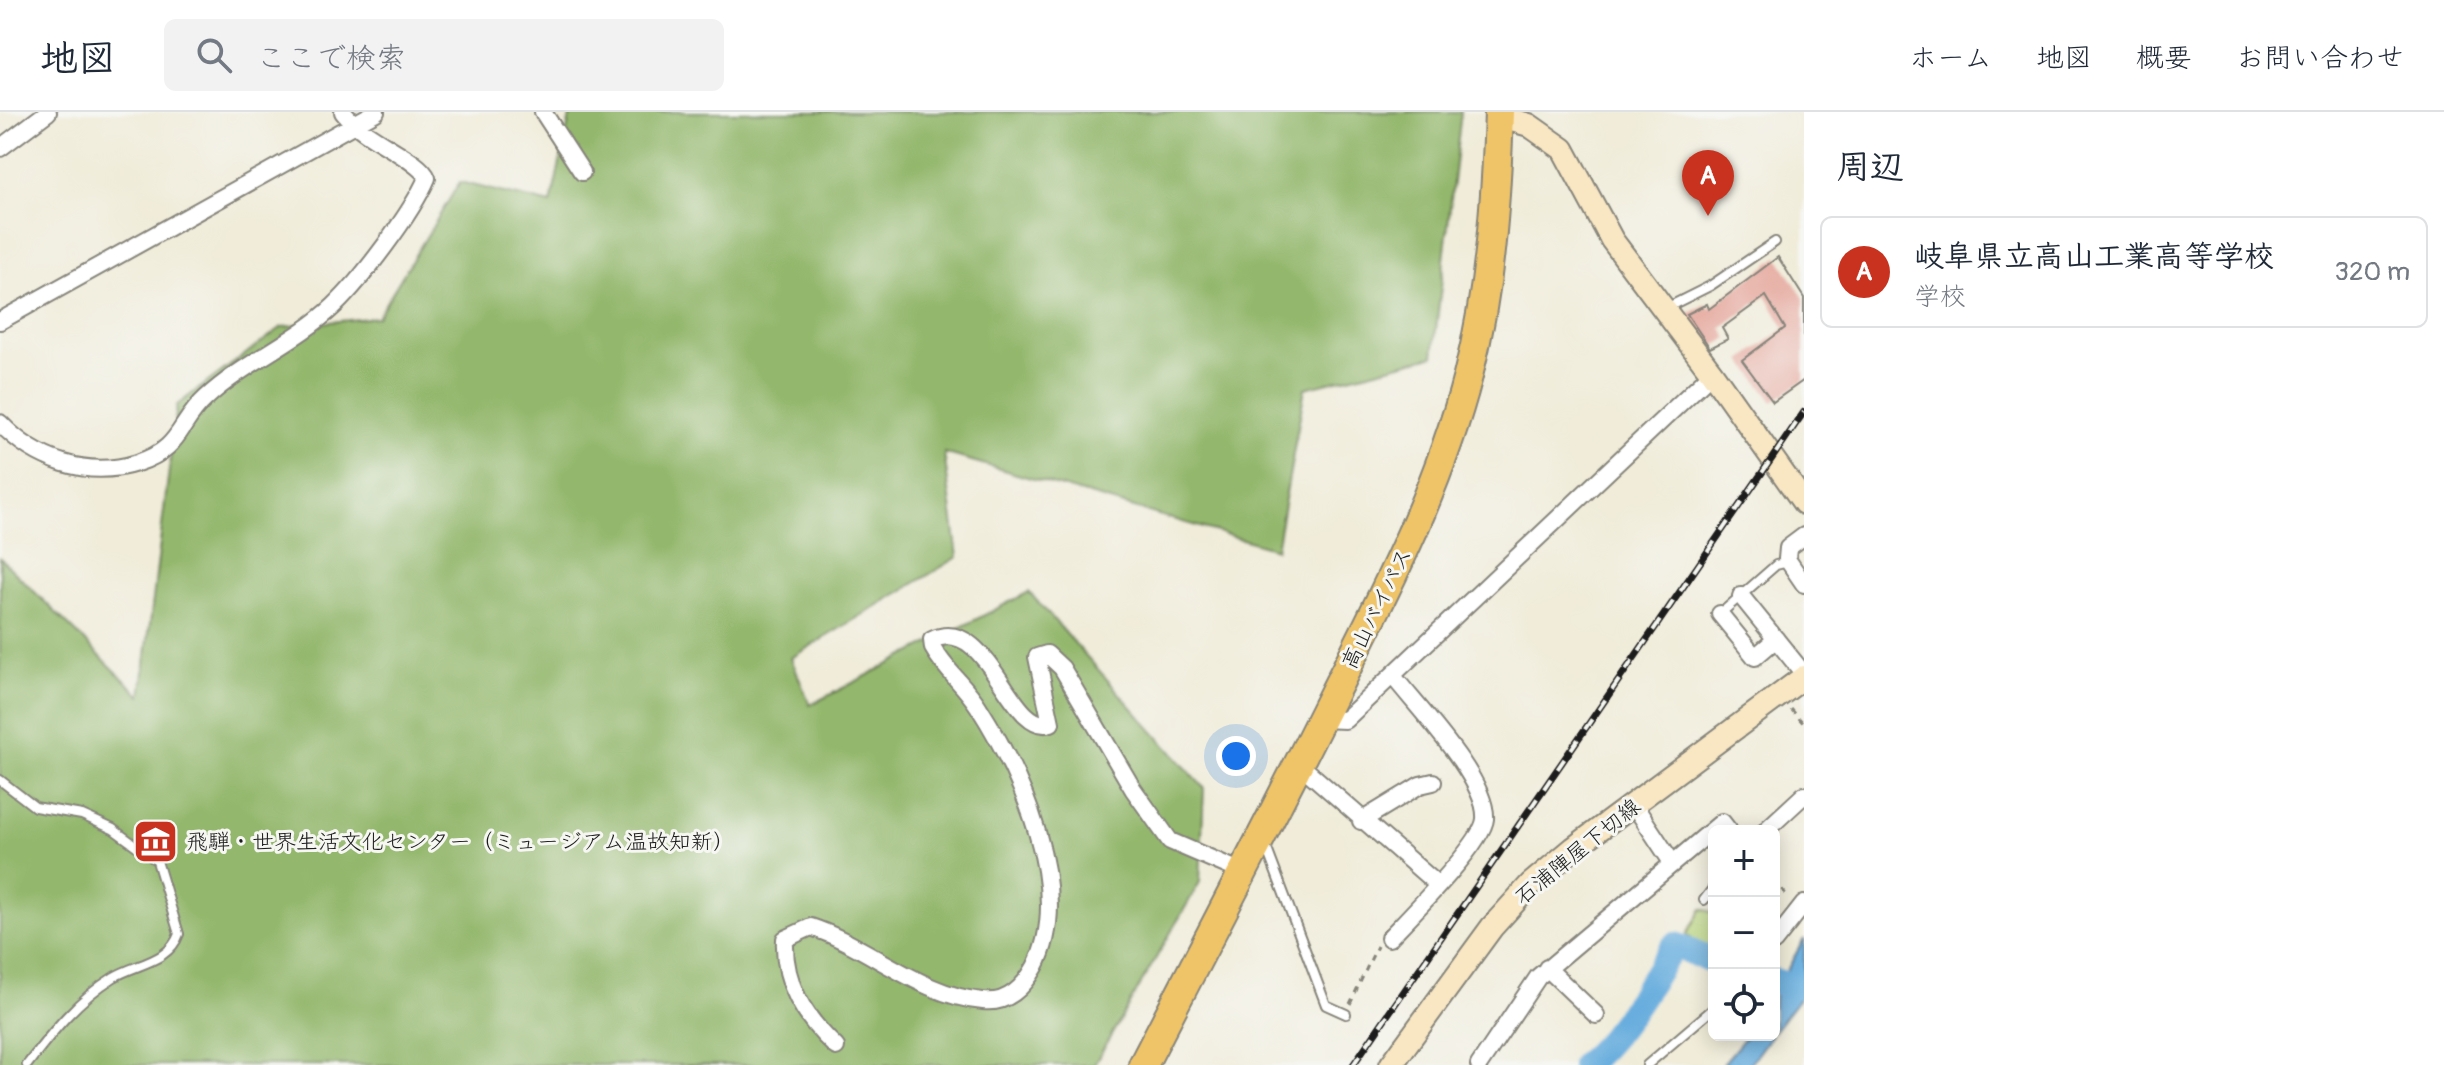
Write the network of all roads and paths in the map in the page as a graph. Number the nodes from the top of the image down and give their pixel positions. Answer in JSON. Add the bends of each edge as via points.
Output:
{"nodes":[{"id":1,"x":48,"y":112,"type":"edge"},
{"id":2,"x":376,"y":112,"type":"edge"},
{"id":3,"x":543,"y":112,"type":"edge"},
{"id":4,"x":1498,"y":113,"type":"edge"},
{"id":5,"x":348,"y":119,"type":"edge"},
{"id":6,"x":0,"y":148,"type":"edge"},
{"id":7,"x":582,"y":172,"type":"dead end"},
{"id":8,"x":1775,"y":242,"type":"dead end"},
{"id":9,"x":1664,"y":309,"type":"junction"},
{"id":10,"x":0,"y":321,"type":"edge"},
{"id":11,"x":1712,"y":373,"type":"junction"},
{"id":12,"x":0,"y":423,"type":"edge"},
{"id":13,"x":1804,"y":503,"type":"edge"},
{"id":14,"x":1804,"y":536,"type":"edge"},
{"id":15,"x":1789,"y":562,"type":"junction"},
{"id":16,"x":1804,"y":584,"type":"edge"},
{"id":17,"x":1741,"y":596,"type":"junction"},
{"id":18,"x":1720,"y":614,"type":"joint"},
{"id":19,"x":1776,"y":639,"type":"junction"},
{"id":20,"x":1393,"y":676,"type":"junction"},
{"id":21,"x":1804,"y":676,"type":"edge"},
{"id":22,"x":1321,"y":719,"type":"junction"},
{"id":23,"x":1298,"y":763,"type":"junction"},
{"id":24,"x":0,"y":780,"type":"edge"},
{"id":25,"x":1433,"y":782,"type":"dead end"},
{"id":26,"x":1804,"y":795,"type":"edge"},
{"id":27,"x":1634,"y":805,"type":"junction"},
{"id":28,"x":1361,"y":821,"type":"junction"},
{"id":29,"x":1772,"y":825,"type":"edge"},
{"id":30,"x":1708,"y":833,"type":"edge"},
{"id":31,"x":1262,"y":836,"type":"junction"},
{"id":32,"x":1671,"y":861,"type":"junction"},
{"id":33,"x":1242,"y":872,"type":"junction"},
{"id":34,"x":1438,"y":885,"type":"junction"},
{"id":35,"x":1780,"y":886,"type":"edge"},
{"id":36,"x":1708,"y":895,"type":"edge"},
{"id":37,"x":1704,"y":900,"type":"dead end"},
{"id":38,"x":1802,"y":907,"type":"edge"},
{"id":39,"x":1780,"y":934,"type":"edge"},
{"id":40,"x":1389,"y":938,"type":"joint"},
{"id":41,"x":1547,"y":968,"type":"junction"},
{"id":42,"x":1708,"y":1013,"type":"edge"},
{"id":43,"x":1346,"y":1014,"type":"joint"},
{"id":44,"x":1596,"y":1015,"type":"dead end"},
{"id":45,"x":836,"y":1047,"type":"dead end"},
{"id":46,"x":27,"y":1065,"type":"edge"},
{"id":47,"x":1143,"y":1065,"type":"edge"},
{"id":48,"x":1391,"y":1065,"type":"edge"},
{"id":49,"x":1479,"y":1065,"type":"edge"},
{"id":50,"x":1647,"y":1065,"type":"edge"}],
"edges":[{"from":1,"to":6,"type":"street"},
{"from":2,"to":5,"type":"street"},
{"from":3,"to":7,"type":"street"},
{"from":4,"to":9,"type":"main road","via":[[1529,125],[1563,149],[1612,240]]},
{"from":4,"to":22,"type":"highway","name":"高山バイパス","via":[[1490,257],[1450,437],[1416,525]]},
{"from":5,"to":10,"type":"street"},
{"from":5,"to":12,"type":"street","via":[[419,167],[427,178],[391,235],[334,306],[207,396],[174,443],[148,459],[117,467],[56,462],[24,446]]},
{"from":8,"to":9,"type":"lane","via":[[1710,286]]},
{"from":9,"to":11,"type":"main road"},
{"from":11,"to":13,"type":"main road"},
{"from":11,"to":20,"type":"street"},
{"from":14,"to":15,"type":"street","via":[[1788,548]]},
{"from":15,"to":16,"type":"street"},
{"from":15,"to":17,"type":"lane","via":[[1776,565]]},
{"from":17,"to":18,"type":"lane"},
{"from":17,"to":19,"type":"street"},
{"from":18,"to":19,"type":"street","via":[[1755,657]]},
{"from":19,"to":21,"type":"street"},
{"from":20,"to":22,"type":"street","via":[[1345,720]]},
{"from":20,"to":34,"type":"street","via":[[1470,776],[1484,812],[1476,837]]},
{"from":21,"to":27,"type":"main road","name":"石浦陣屋下切線"},
{"from":22,"to":23,"type":"highway","name":"高山バイパス"},
{"from":23,"to":28,"type":"street"},
{"from":23,"to":31,"type":"highway","name":"高山バイパス"},
{"from":24,"to":46,"type":"lane","via":[[35,807],[82,815],[113,829],[157,861],[179,934],[171,952],[115,977],[70,1011]]},
{"from":25,"to":28,"type":"street"},
{"from":26,"to":29,"type":"street"},
{"from":27,"to":32,"type":"street"},
{"from":27,"to":48,"type":"main road","name":"石浦陣屋下切線","via":[[1574,848],[1511,905]]},
{"from":28,"to":34,"type":"street"},
{"from":30,"to":32,"type":"street"},
{"from":31,"to":33,"type":"highway","name":"高山バイパス"},
{"from":31,"to":43,"type":"lane","via":[[1326,1005]]},
{"from":32,"to":41,"type":"street"},
{"from":33,"to":45,"type":"street","via":[[1170,841],[1062,668],[1047,654],[1037,657],[1051,723],[1042,726],[1017,705],[973,648],[941,636],[932,640],[933,648],[999,741],[1036,830],[1049,895],[1043,951],[1018,991],[986,1002],[926,983],[811,927],[785,939],[785,970],[799,1003]]},
{"from":33,"to":47,"type":"highway","name":"高山バイパス"},
{"from":34,"to":40,"type":"street"},
{"from":35,"to":38,"type":"path"},
{"from":36,"to":37,"type":"lane"},
{"from":38,"to":39,"type":"street"},
{"from":40,"to":43,"type":"path","via":[[1371,952]]},
{"from":41,"to":44,"type":"street"},
{"from":41,"to":49,"type":"street"},
{"from":42,"to":50,"type":"lane"}]}
